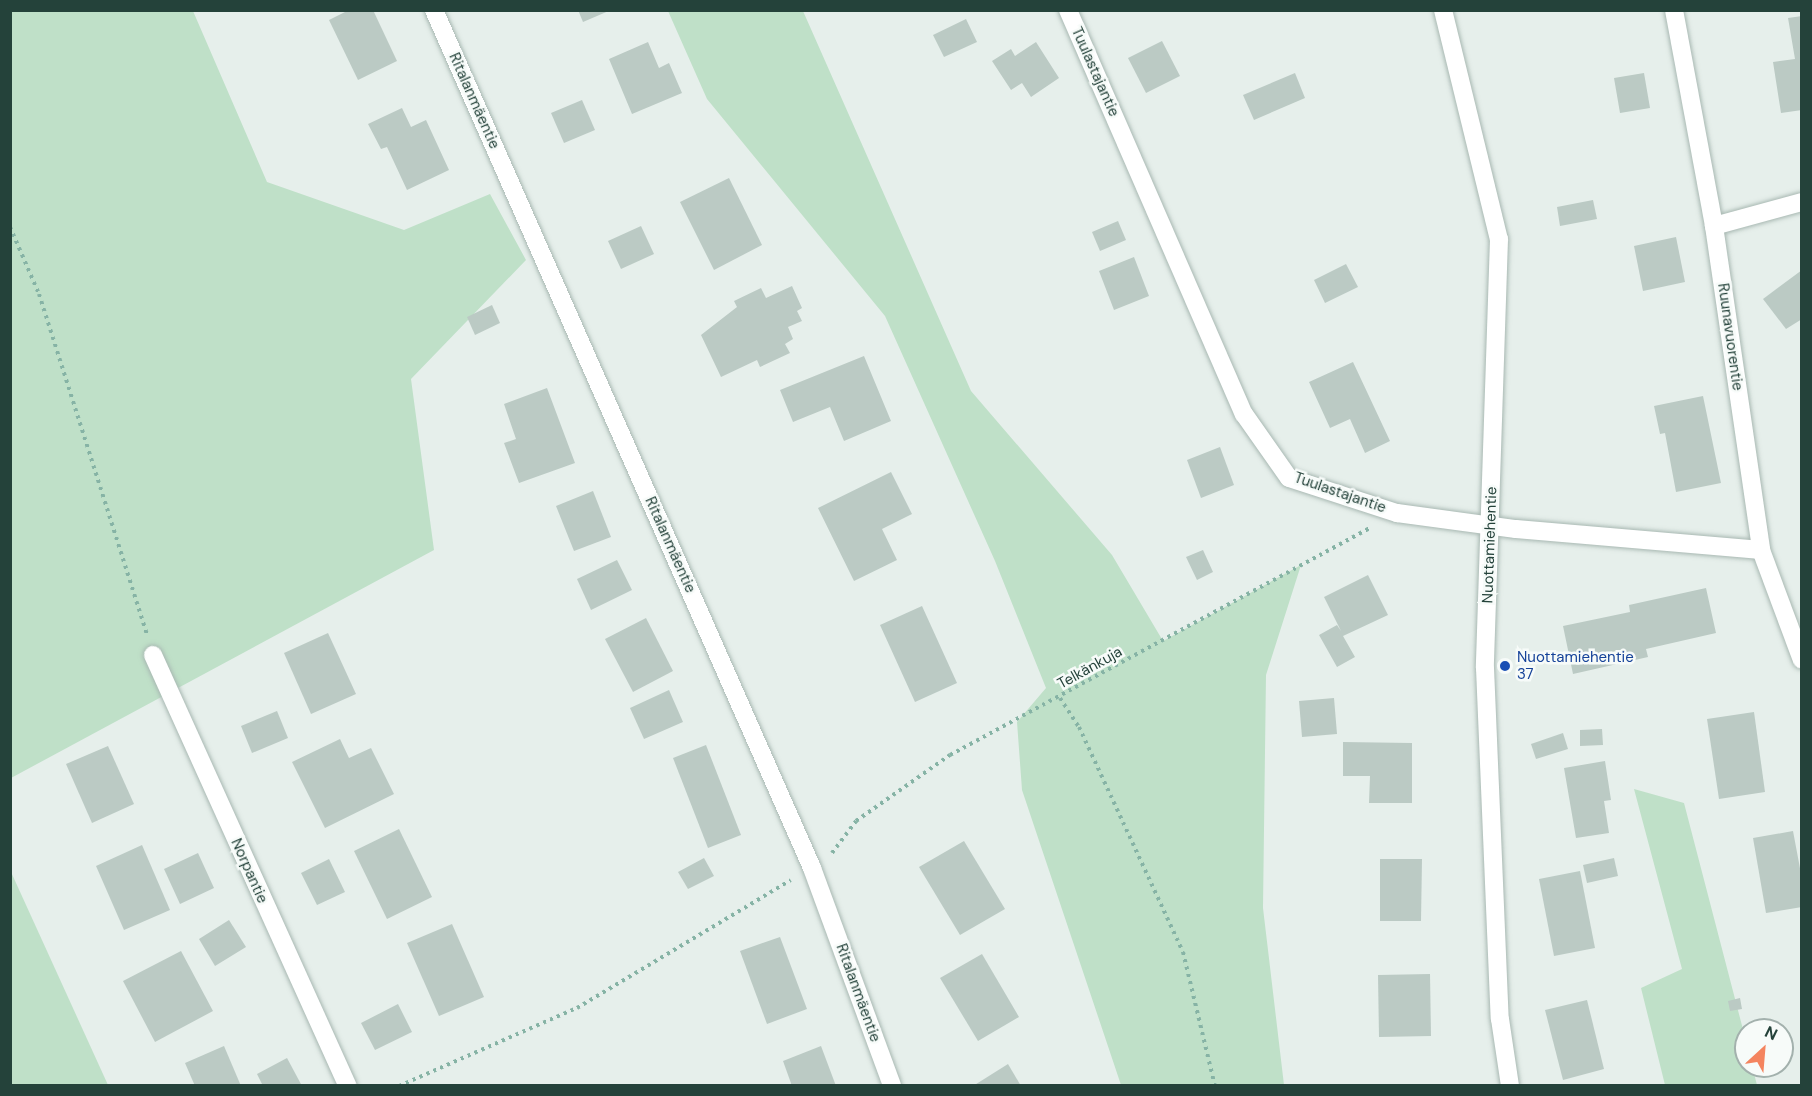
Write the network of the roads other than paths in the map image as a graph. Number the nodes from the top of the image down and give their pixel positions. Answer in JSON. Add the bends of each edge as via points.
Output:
{"nodes":[{"id":1,"x":434,"y":10,"type":"edge"},
{"id":2,"x":1068,"y":10,"type":"edge"},
{"id":3,"x":1443,"y":10,"type":"edge"},
{"id":4,"x":1674,"y":10,"type":"edge"},
{"id":5,"x":1802,"y":202,"type":"edge"},
{"id":6,"x":1714,"y":226,"type":"junction"},
{"id":7,"x":1491,"y":525,"type":"junction"},
{"id":8,"x":1761,"y":550,"type":"junction"},
{"id":9,"x":153,"y":655,"type":"road end"},
{"id":10,"x":1802,"y":660,"type":"edge"},
{"id":11,"x":348,"y":1086,"type":"edge"},
{"id":12,"x":892,"y":1086,"type":"edge"},
{"id":13,"x":1510,"y":1086,"type":"edge"}],
"edges":[{"from":1,"to":12,"type":"street","name":"Ritalanmäentie","via":[[812,868]]},
{"from":2,"to":7,"type":"street","name":"Tuulastajantie","via":[[1244,414],[1289,478],[1397,513]]},
{"from":3,"to":7,"type":"street","name":"Nuottamiehentie","via":[[1499,239]]},
{"from":4,"to":6,"type":"street","name":"Ruunavuorentie"},
{"from":5,"to":6,"type":"street"},
{"from":6,"to":8,"type":"street","name":"Ruunavuorentie"},
{"from":7,"to":8,"type":"street","name":"Tuulastajantie"},
{"from":7,"to":13,"type":"street","name":"Nuottamiehentie","via":[[1485,668],[1500,1019]]},
{"from":8,"to":10,"type":"street","name":"Ruunavuorentie"},
{"from":9,"to":11,"type":"street","name":"Norpantie"}]}
